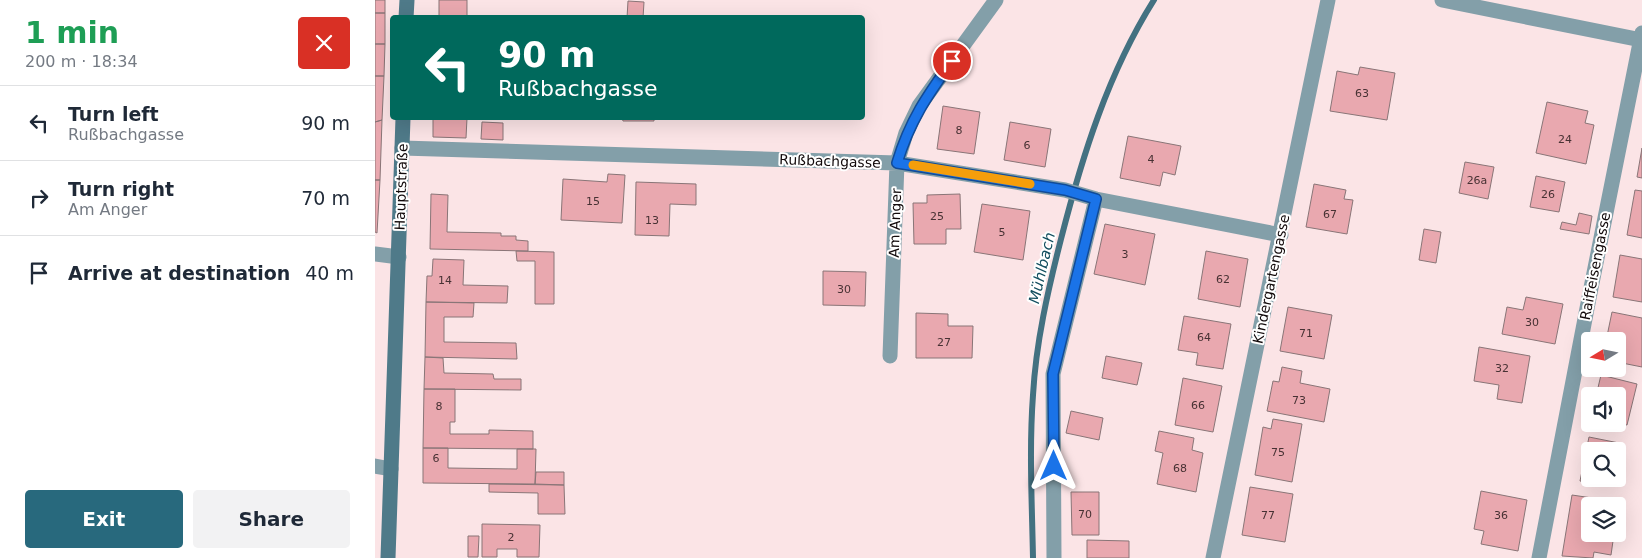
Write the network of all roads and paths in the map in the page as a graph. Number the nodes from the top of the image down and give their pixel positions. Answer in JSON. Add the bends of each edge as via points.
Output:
{"nodes":[{"id":1,"x":407,"y":0,"type":"edge"},
{"id":2,"x":996,"y":0,"type":"edge"},
{"id":3,"x":1328,"y":0,"type":"edge"},
{"id":4,"x":1442,"y":0,"type":"edge"},
{"id":5,"x":406,"y":15,"type":"edge"},
{"id":6,"x":1641,"y":36,"type":"edge"},
{"id":7,"x":403,"y":120,"type":"edge"},
{"id":8,"x":402,"y":148,"type":"junction"},
{"id":9,"x":897,"y":163,"type":"junction"},
{"id":10,"x":1093,"y":198,"type":"junction"},
{"id":11,"x":1281,"y":234,"type":"junction"},
{"id":12,"x":375,"y":254,"type":"edge"},
{"id":13,"x":399,"y":257,"type":"junction"},
{"id":14,"x":890,"y":356,"type":"dead end"},
{"id":15,"x":375,"y":466,"type":"edge"},
{"id":16,"x":391,"y":469,"type":"junction"},
{"id":17,"x":388,"y":558,"type":"edge"},
{"id":18,"x":1054,"y":558,"type":"edge"},
{"id":19,"x":1213,"y":558,"type":"edge"},
{"id":20,"x":1539,"y":558,"type":"edge"}],
"edges":[{"from":1,"to":5,"type":"main road"},
{"from":2,"to":9,"type":"street","name":"Am Anger","via":[[919,106]]},
{"from":3,"to":11,"type":"street","name":"Kindergartengasse"},
{"from":4,"to":6,"type":"street"},
{"from":6,"to":20,"type":"street","name":"Raiffeisengasse"},
{"from":7,"to":8,"type":"main road","name":"Hauptstraße"},
{"from":8,"to":9,"type":"street","name":"Rußbachgasse"},
{"from":8,"to":13,"type":"main road","name":"Hauptstraße"},
{"from":9,"to":10,"type":"street","name":"Rußbachgasse","via":[[1065,190]]},
{"from":9,"to":14,"type":"street","name":"Am Anger"},
{"from":10,"to":11,"type":"street","name":"Rußbachgasse"},
{"from":10,"to":18,"type":"street","via":[[1053,374]]},
{"from":11,"to":19,"type":"street","name":"Kindergartengasse"},
{"from":12,"to":13,"type":"street"},
{"from":13,"to":16,"type":"main road","name":"Hauptstraße"},
{"from":15,"to":16,"type":"street"},
{"from":16,"to":17,"type":"main road","name":"Hauptstraße"}]}
